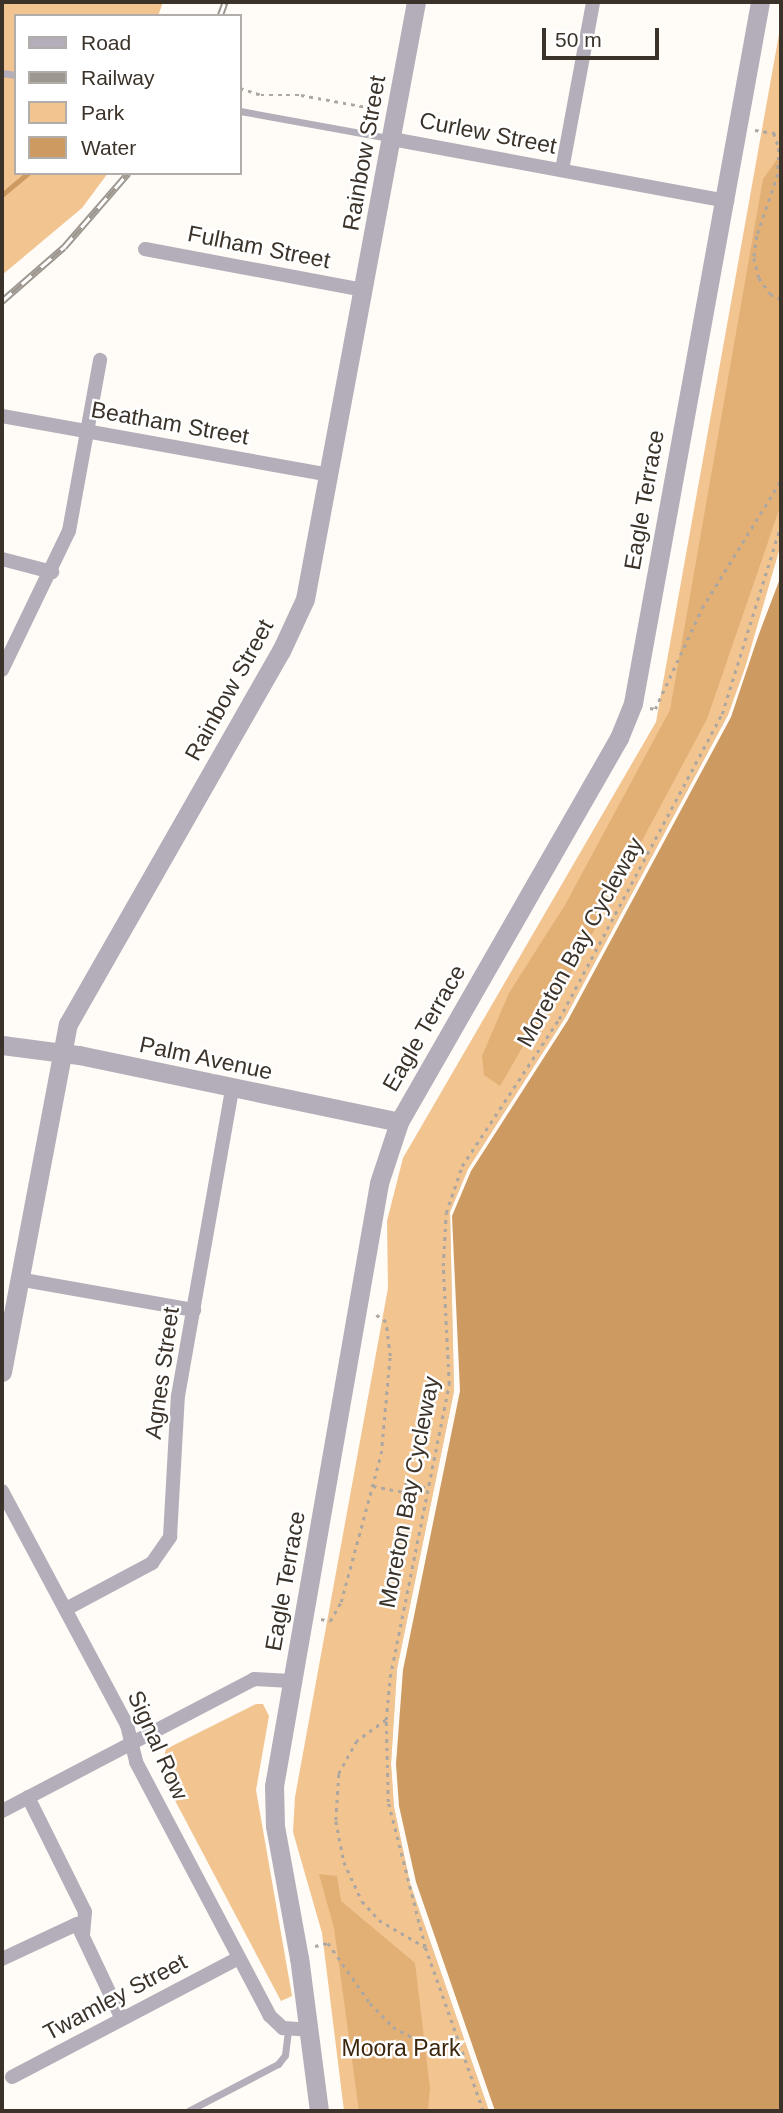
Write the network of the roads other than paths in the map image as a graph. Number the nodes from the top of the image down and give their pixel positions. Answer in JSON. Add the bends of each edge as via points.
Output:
{"nodes":[{"id":1,"x":416,"y":2,"type":"edge"},
{"id":2,"x":593,"y":2,"type":"edge"},
{"id":3,"x":760,"y":2,"type":"edge"},
{"id":4,"x":242,"y":111,"type":"edge"},
{"id":5,"x":392,"y":139,"type":"junction"},
{"id":6,"x":562,"y":170,"type":"junction"},
{"id":7,"x":727,"y":201,"type":"junction"},
{"id":8,"x":145,"y":249,"type":"dead end"},
{"id":9,"x":364,"y":290,"type":"junction"},
{"id":10,"x":100,"y":360,"type":"dead end"},
{"id":11,"x":2,"y":416,"type":"edge"},
{"id":12,"x":89,"y":431,"type":"junction"},
{"id":13,"x":331,"y":475,"type":"junction"},
{"id":14,"x":2,"y":559,"type":"edge"},
{"id":15,"x":52,"y":572,"type":"junction"},
{"id":16,"x":2,"y":670,"type":"edge"},
{"id":17,"x":2,"y":1045,"type":"edge"},
{"id":18,"x":60,"y":1052,"type":"junction"},
{"id":19,"x":232,"y":1090,"type":"junction"},
{"id":20,"x":399,"y":1122,"type":"junction"},
{"id":21,"x":18,"y":1279,"type":"junction"},
{"id":22,"x":194,"y":1310,"type":"junction"},
{"id":23,"x":2,"y":1373,"type":"edge"},
{"id":24,"x":2,"y":1491,"type":"edge"},
{"id":25,"x":66,"y":1609,"type":"junction"},
{"id":26,"x":291,"y":1681,"type":"junction"},
{"id":27,"x":132,"y":1745,"type":"junction"},
{"id":28,"x":29,"y":1797,"type":"junction"},
{"id":29,"x":2,"y":1811,"type":"edge"},
{"id":30,"x":83,"y":1936,"type":"junction"},
{"id":31,"x":239,"y":1958,"type":"junction"},
{"id":32,"x":2,"y":1959,"type":"edge"},
{"id":33,"x":122,"y":2019,"type":"junction"},
{"id":34,"x":288,"y":2029,"type":"junction"},
{"id":35,"x":309,"y":2030,"type":"junction"},
{"id":36,"x":12,"y":2077,"type":"dead end"},
{"id":37,"x":188,"y":2111,"type":"edge"},
{"id":38,"x":319,"y":2111,"type":"edge"}],
"edges":[{"from":1,"to":5,"type":"street","name":"Rainbow Street"},
{"from":2,"to":6,"type":"street"},
{"from":3,"to":7,"type":"street","name":"Eagle Terrace"},
{"from":4,"to":5,"type":"lane","name":"Curlew Street"},
{"from":5,"to":6,"type":"street","name":"Curlew Street"},
{"from":5,"to":9,"type":"street","name":"Rainbow Street"},
{"from":6,"to":7,"type":"street","name":"Curlew Street"},
{"from":7,"to":20,"type":"street","name":"Eagle Terrace","via":[[630,714]]},
{"from":8,"to":9,"type":"street","name":"Fulham Street"},
{"from":9,"to":13,"type":"street","name":"Rainbow Street"},
{"from":10,"to":12,"type":"street"},
{"from":11,"to":12,"type":"street","name":"Beatham Street"},
{"from":12,"to":13,"type":"street","name":"Beatham Street"},
{"from":12,"to":15,"type":"street","via":[[69,531]]},
{"from":13,"to":18,"type":"street","name":"Rainbow Street","via":[[312,576],[294,626],[73,1015]]},
{"from":14,"to":15,"type":"street"},
{"from":15,"to":16,"type":"street"},
{"from":17,"to":18,"type":"street","name":"Palm Avenue"},
{"from":18,"to":19,"type":"street","name":"Palm Avenue"},
{"from":18,"to":21,"type":"street","name":"Rainbow Street"},
{"from":19,"to":20,"type":"street","name":"Palm Avenue"},
{"from":19,"to":22,"type":"street","name":"Agnes Street"},
{"from":20,"to":26,"type":"street","name":"Eagle Terrace","via":[[377,1195]]},
{"from":21,"to":22,"type":"street"},
{"from":21,"to":23,"type":"street","name":"Rainbow Street"},
{"from":22,"to":25,"type":"street","name":"Agnes Street","via":[[175,1421],[170,1537],[152,1563]]},
{"from":24,"to":25,"type":"street","name":"Signal Row"},
{"from":25,"to":27,"type":"street","name":"Signal Row","via":[[127,1725]]},
{"from":26,"to":27,"type":"street","via":[[254,1679]]},
{"from":26,"to":35,"type":"street","name":"Eagle Terrace","via":[[274,1813]]},
{"from":27,"to":28,"type":"street"},
{"from":27,"to":31,"type":"street","name":"Signal Row","via":[[136,1762]]},
{"from":28,"to":29,"type":"street"},
{"from":28,"to":30,"type":"street","via":[[85,1912]]},
{"from":30,"to":32,"type":"street","via":[[77,1924]]},
{"from":30,"to":33,"type":"street"},
{"from":31,"to":33,"type":"street","name":"Twamley Street"},
{"from":31,"to":34,"type":"street","name":"Signal Row","via":[[273,2021]]},
{"from":33,"to":36,"type":"street","name":"Twamley Street"},
{"from":34,"to":35,"type":"street"},
{"from":34,"to":37,"type":"lane","via":[[285,2055],[278,2064]]},
{"from":35,"to":38,"type":"street","name":"Eagle Terrace"}]}
